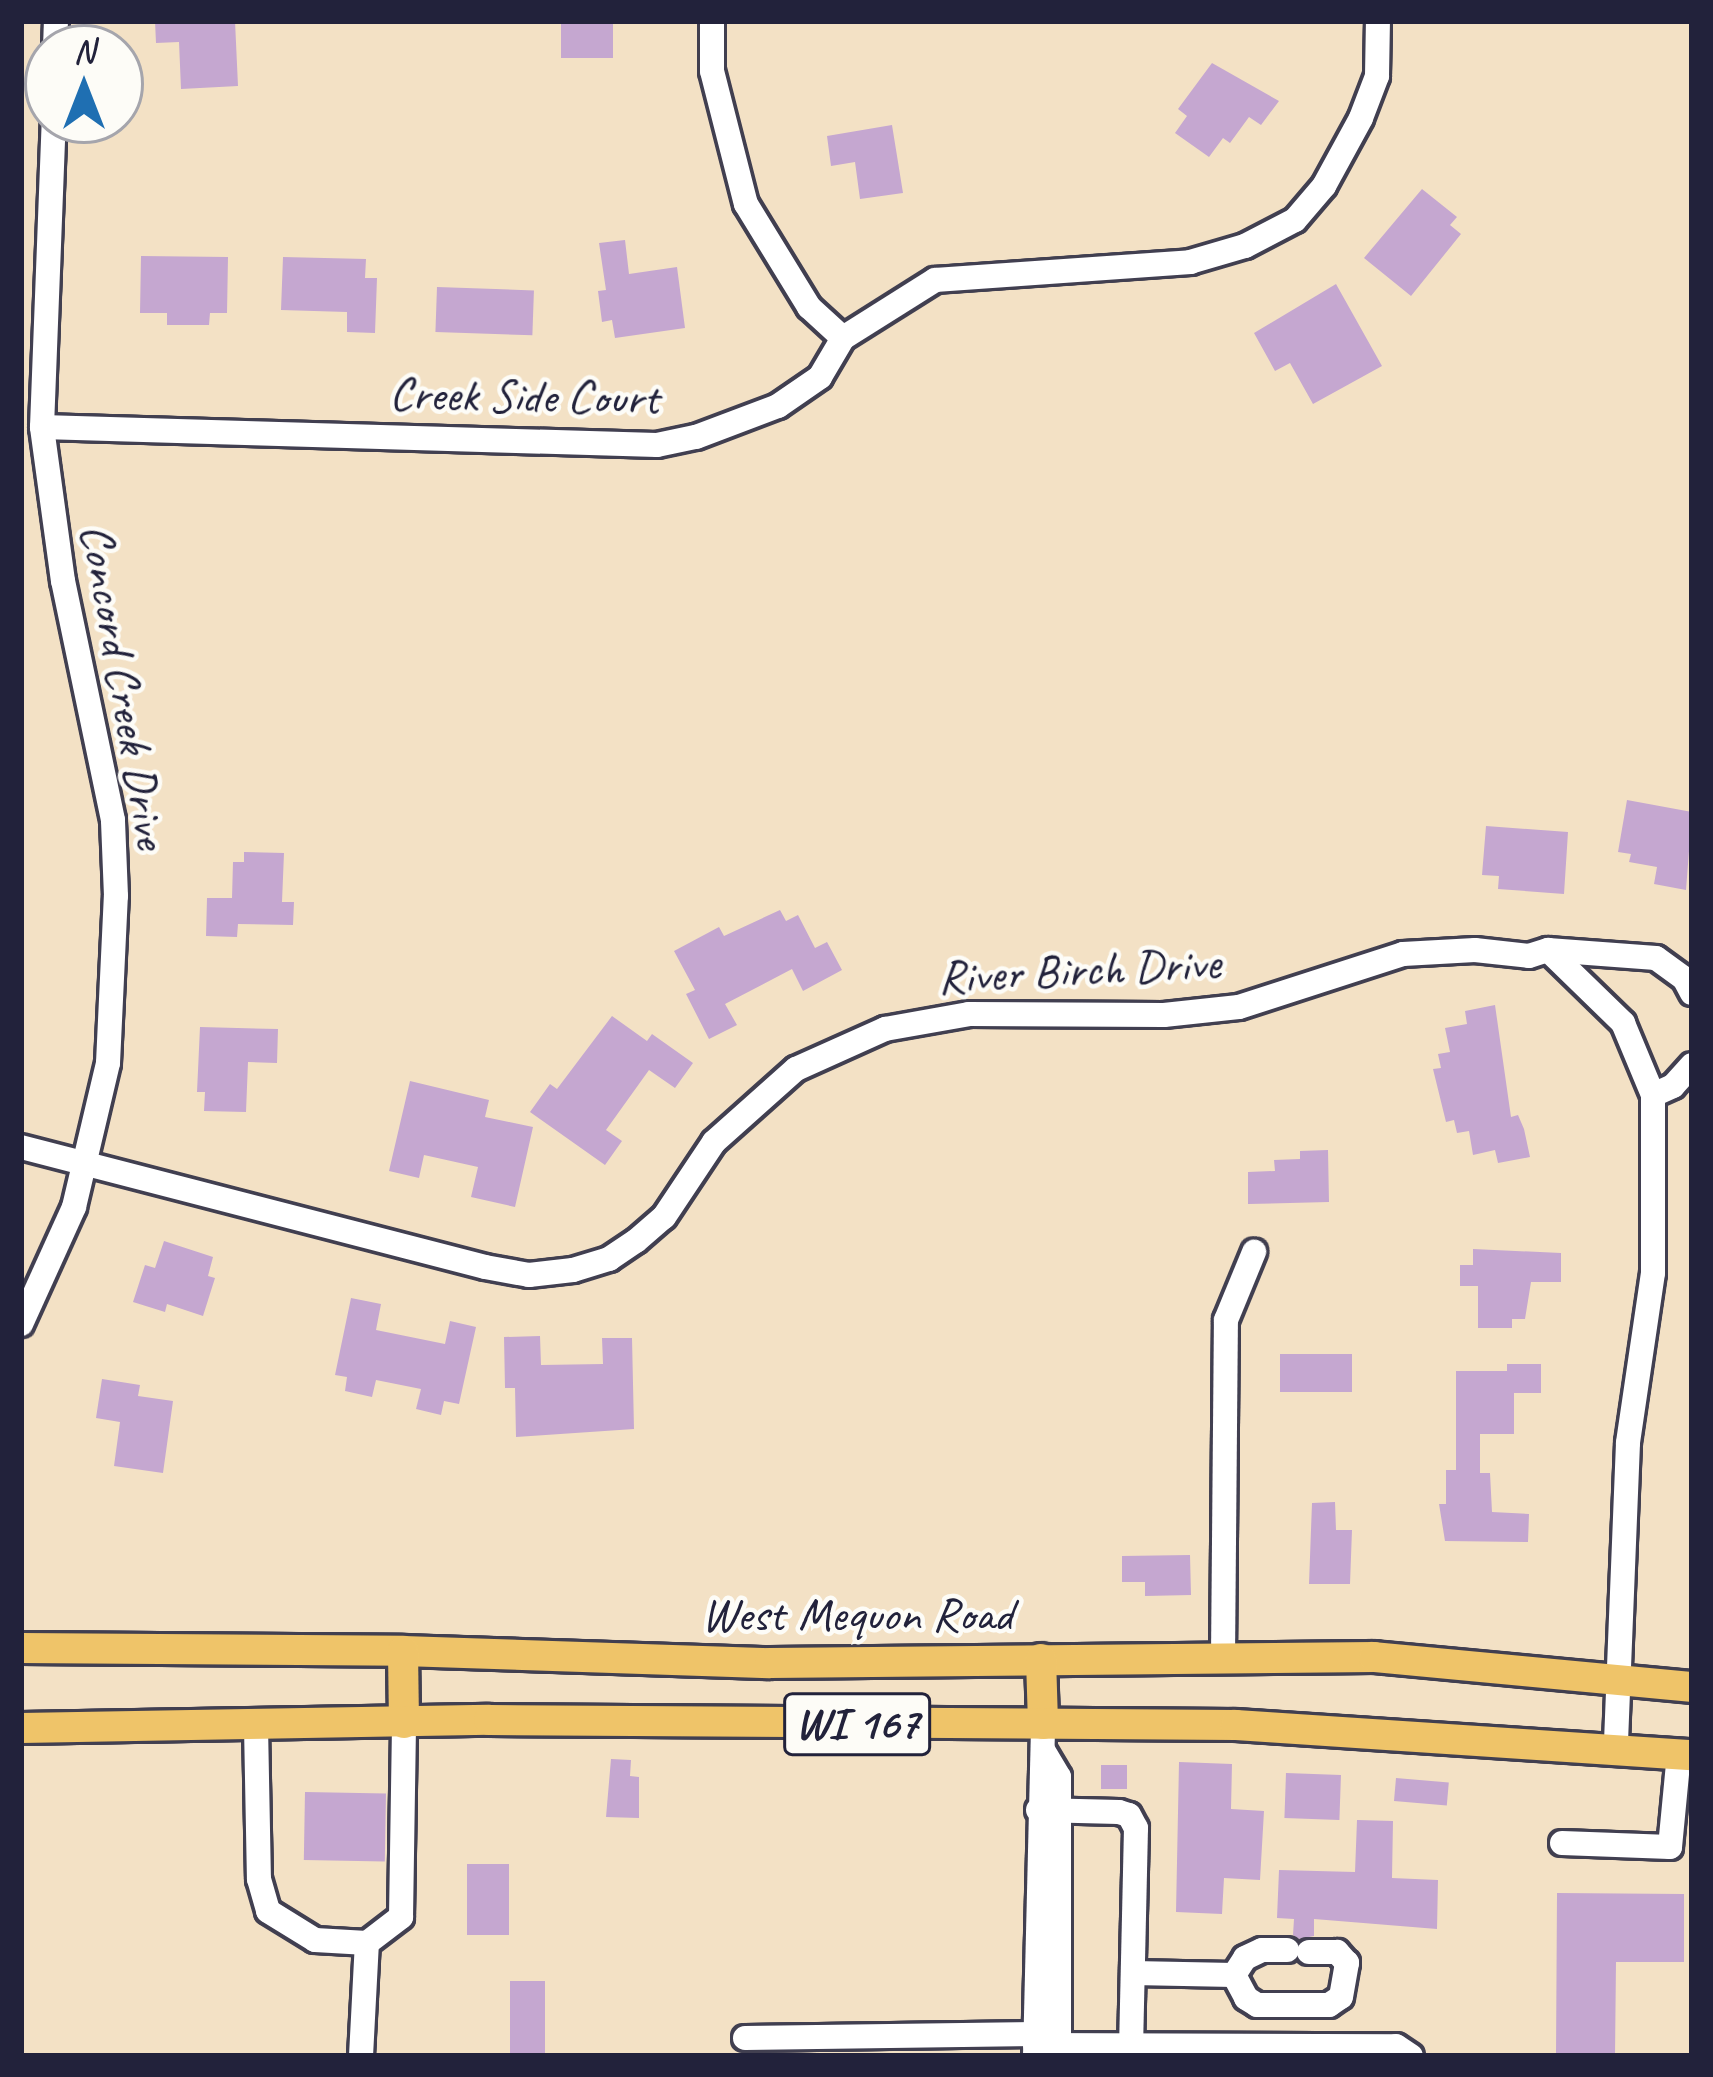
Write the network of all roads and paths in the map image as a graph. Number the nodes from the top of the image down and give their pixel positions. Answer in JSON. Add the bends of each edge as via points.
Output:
{"nodes":[{"id":1,"x":712,"y":21,"type":"edge"},
{"id":2,"x":1378,"y":21,"type":"edge"},
{"id":3,"x":53,"y":144,"type":"edge"},
{"id":4,"x":843,"y":338,"type":"junction"},
{"id":5,"x":42,"y":427,"type":"junction"},
{"id":6,"x":1548,"y":950,"type":"junction"},
{"id":7,"x":1692,"y":993,"type":"edge"},
{"id":8,"x":1692,"y":1065,"type":"edge"},
{"id":9,"x":1653,"y":1095,"type":"junction"},
{"id":10,"x":21,"y":1147,"type":"edge"},
{"id":11,"x":84,"y":1162,"type":"junction"},
{"id":12,"x":1253,"y":1252,"type":"dead end"},
{"id":13,"x":21,"y":1324,"type":"edge"},
{"id":14,"x":21,"y":1648,"type":"edge"},
{"id":15,"x":404,"y":1651,"type":"junction"},
{"id":16,"x":1222,"y":1656,"type":"junction"},
{"id":17,"x":1041,"y":1659,"type":"junction"},
{"id":18,"x":1618,"y":1681,"type":"junction"},
{"id":19,"x":1692,"y":1687,"type":"edge"},
{"id":20,"x":404,"y":1724,"type":"junction"},
{"id":21,"x":256,"y":1726,"type":"junction"},
{"id":22,"x":21,"y":1728,"type":"edge"},
{"id":23,"x":1043,"y":1737,"type":"junction"},
{"id":24,"x":1616,"y":1748,"type":"junction"},
{"id":25,"x":1686,"y":1754,"type":"edge"},
{"id":26,"x":1048,"y":1810,"type":"junction"},
{"id":27,"x":1562,"y":1843,"type":"dead end"},
{"id":28,"x":367,"y":1943,"type":"junction"},
{"id":29,"x":1133,"y":1973,"type":"junction"},
{"id":30,"x":1234,"y":1975,"type":"junction"},
{"id":31,"x":745,"y":2038,"type":"dead end"},
{"id":32,"x":882,"y":2046,"type":"edge"},
{"id":33,"x":1044,"y":2047,"type":"edge"},
{"id":34,"x":1131,"y":2050,"type":"edge"},
{"id":35,"x":1261,"y":2051,"type":"edge"},
{"id":36,"x":361,"y":2056,"type":"edge"},
{"id":37,"x":1411,"y":2056,"type":"edge"}],
"edges":[{"from":1,"to":4,"type":"street","via":[[712,71],[746,205],[809,307]]},
{"from":2,"to":4,"type":"street","name":"Creek Side Court","via":[[1377,76],[1361,118],[1295,220],[1190,262],[935,280]]},
{"from":3,"to":5,"type":"street","name":"Concord Creek Drive"},
{"from":4,"to":5,"type":"street","name":"Creek Side Court","via":[[820,377],[778,406],[657,445]]},
{"from":5,"to":11,"type":"street","name":"Concord Creek Drive","via":[[63,581],[113,820],[108,1063]]},
{"from":6,"to":7,"type":"street","name":"River Birch Drive","via":[[1656,958]]},
{"from":6,"to":9,"type":"street","via":[[1623,1023]]},
{"from":6,"to":11,"type":"street","name":"River Birch Drive","via":[[1402,954],[1239,1007],[1164,1015],[970,1014],[885,1029],[781,1081],[714,1142],[664,1216],[609,1259],[573,1270],[529,1275],[485,1267]]},
{"from":8,"to":9,"type":"street"},
{"from":9,"to":18,"type":"street","via":[[1653,1273],[1628,1443]]},
{"from":10,"to":11,"type":"street","name":"River Birch Drive"},
{"from":11,"to":13,"type":"street","name":"Concord Creek Drive","via":[[74,1207]]},
{"from":12,"to":16,"type":"street","via":[[1226,1320]]},
{"from":14,"to":15,"type":"main road","name":"West Mequon Road","number":"WI 167"},
{"from":15,"to":17,"type":"main road","name":"West Mequon Road","number":"WI 167","via":[[770,1663]]},
{"from":15,"to":20,"type":"main road"},
{"from":16,"to":17,"type":"main road","name":"West Mequon Road","number":"WI 167"},
{"from":16,"to":18,"type":"main road","name":"West Mequon Road","number":"WI 167","via":[[1373,1657]]},
{"from":17,"to":23,"type":"main road"},
{"from":18,"to":19,"type":"main road","name":"West Mequon Road","number":"WI 167"},
{"from":18,"to":24,"type":"street"},
{"from":20,"to":21,"type":"main road","number":"WI 167"},
{"from":20,"to":23,"type":"main road","number":"WI 167"},
{"from":20,"to":28,"type":"street","via":[[401,1917]]},
{"from":21,"to":22,"type":"main road","number":"WI 167"},
{"from":21,"to":28,"type":"street","via":[[259,1879],[268,1911],[315,1940]]},
{"from":23,"to":24,"type":"main road","number":"WI 167","via":[[1336,1728]]},
{"from":23,"to":26,"type":"street"},
{"from":24,"to":25,"type":"main road","number":"WI 167"},
{"from":25,"to":27,"type":"street","via":[[1670,1847]]},
{"from":26,"to":29,"type":"street","via":[[1119,1812],[1136,1828]]},
{"from":26,"to":33,"type":"street"},
{"from":28,"to":36,"type":"street"},
{"from":29,"to":30,"type":"street"},
{"from":29,"to":34,"type":"street"},
{"from":30,"to":30,"type":"street","via":[[1257,2005],[1329,2005],[1341,1997],[1347,1963],[1337,1952],[1262,1950]]},
{"from":31,"to":32,"type":"street"},
{"from":32,"to":33,"type":"street"},
{"from":33,"to":34,"type":"street"},
{"from":34,"to":35,"type":"street"},
{"from":35,"to":37,"type":"street","via":[[1396,2046]]}]}
